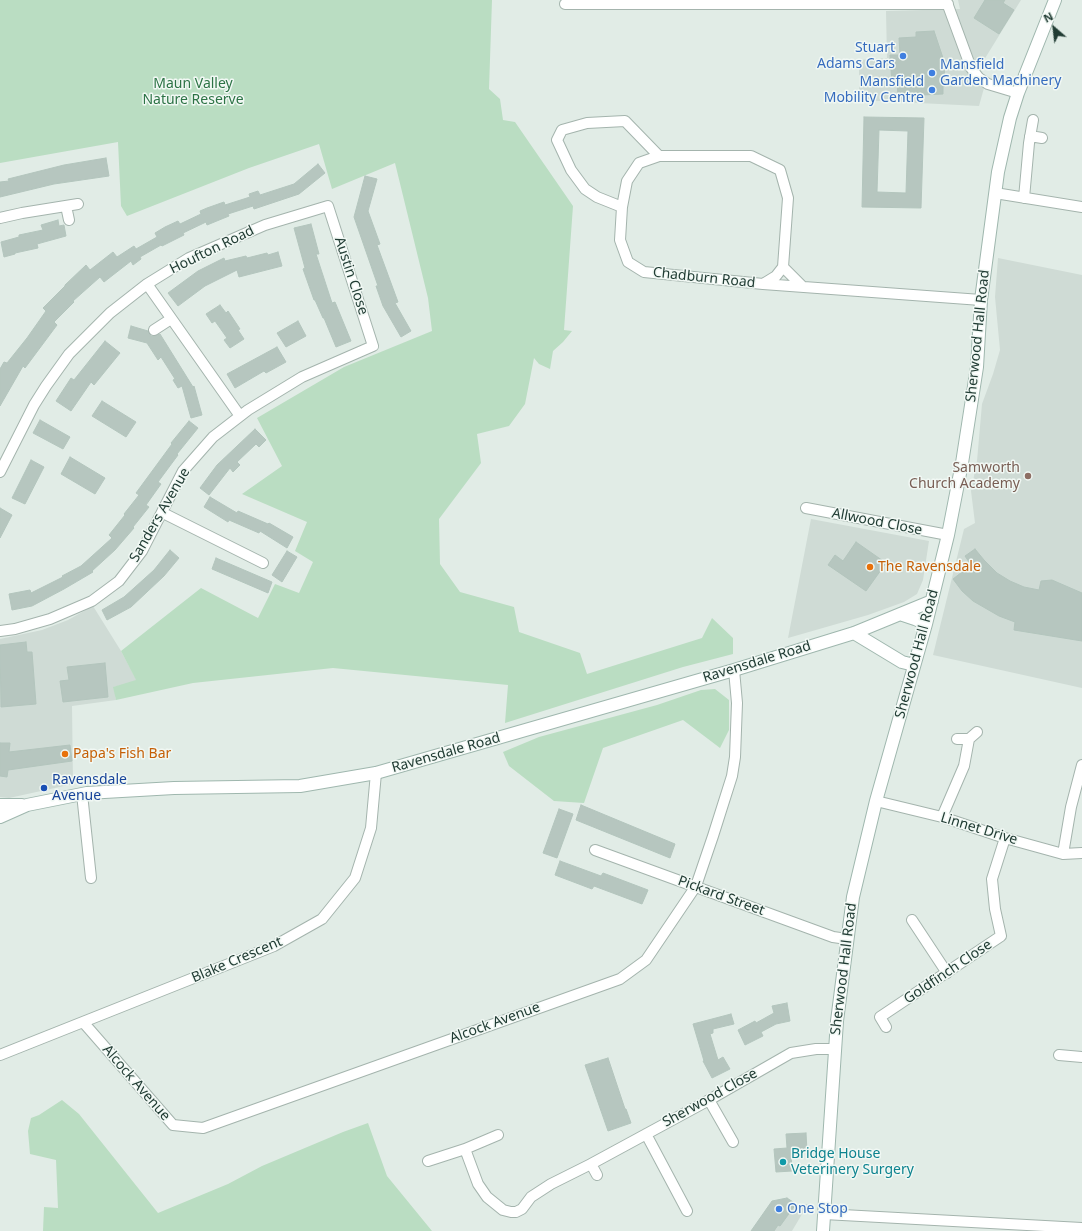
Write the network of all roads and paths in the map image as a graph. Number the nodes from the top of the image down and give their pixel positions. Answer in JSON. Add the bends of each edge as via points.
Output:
{"nodes":[{"id":1,"x":1055,"y":0,"type":"edge"},
{"id":2,"x":947,"y":2,"type":"edge"},
{"id":3,"x":565,"y":4,"type":"dead end"},
{"id":4,"x":1018,"y":94,"type":"junction"},
{"id":5,"x":1033,"y":120,"type":"dead end"},
{"id":6,"x":1030,"y":136,"type":"junction"},
{"id":7,"x":1042,"y":138,"type":"dead end"},
{"id":8,"x":658,"y":156,"type":"junction"},
{"id":9,"x":995,"y":193,"type":"junction"},
{"id":10,"x":1024,"y":198,"type":"junction"},
{"id":11,"x":78,"y":204,"type":"dead end"},
{"id":12,"x":66,"y":206,"type":"junction"},
{"id":13,"x":328,"y":206,"type":"joint"},
{"id":14,"x":622,"y":207,"type":"junction"},
{"id":15,"x":1082,"y":207,"type":"edge"},
{"id":16,"x":0,"y":218,"type":"edge"},
{"id":17,"x":69,"y":220,"type":"dead end"},
{"id":18,"x":784,"y":267,"type":"junction"},
{"id":19,"x":147,"y":284,"type":"junction"},
{"id":20,"x":763,"y":284,"type":"junction"},
{"id":21,"x":803,"y":287,"type":"junction"},
{"id":22,"x":981,"y":300,"type":"junction"},
{"id":23,"x":171,"y":319,"type":"junction"},
{"id":24,"x":154,"y":330,"type":"dead end"},
{"id":25,"x":373,"y":346,"type":"joint"},
{"id":26,"x":240,"y":416,"type":"junction"},
{"id":27,"x":0,"y":472,"type":"edge"},
{"id":28,"x":806,"y":508,"type":"dead end"},
{"id":29,"x":163,"y":513,"type":"junction"},
{"id":30,"x":948,"y":535,"type":"junction"},
{"id":31,"x":263,"y":563,"type":"dead end"},
{"id":32,"x":932,"y":601,"type":"junction"},
{"id":33,"x":900,"y":614,"type":"junction"},
{"id":34,"x":926,"y":624,"type":"junction"},
{"id":35,"x":0,"y":631,"type":"edge"},
{"id":36,"x":854,"y":633,"type":"junction"},
{"id":37,"x":914,"y":665,"type":"junction"},
{"id":38,"x":734,"y":670,"type":"junction"},
{"id":39,"x":957,"y":739,"type":"dead end"},
{"id":40,"x":1082,"y":765,"type":"edge"},
{"id":41,"x":376,"y":773,"type":"junction"},
{"id":42,"x":82,"y":794,"type":"junction"},
{"id":43,"x":876,"y":801,"type":"junction"},
{"id":44,"x":0,"y":805,"type":"edge"},
{"id":45,"x":27,"y":806,"type":"junction"},
{"id":46,"x":0,"y":817,"type":"edge"},
{"id":47,"x":942,"y":818,"type":"junction"},
{"id":48,"x":1005,"y":838,"type":"junction"},
{"id":49,"x":595,"y":850,"type":"dead end"},
{"id":50,"x":1082,"y":853,"type":"edge"},
{"id":51,"x":1063,"y":854,"type":"junction"},
{"id":52,"x":91,"y":878,"type":"dead end"},
{"id":53,"x":696,"y":886,"type":"junction"},
{"id":54,"x":912,"y":920,"type":"dead end"},
{"id":55,"x":847,"y":939,"type":"junction"},
{"id":56,"x":947,"y":973,"type":"junction"},
{"id":57,"x":83,"y":1022,"type":"junction"},
{"id":58,"x":886,"y":1027,"type":"dead end"},
{"id":59,"x":834,"y":1048,"type":"junction"},
{"id":60,"x":0,"y":1055,"type":"edge"},
{"id":61,"x":1059,"y":1055,"type":"dead end"},
{"id":62,"x":1082,"y":1057,"type":"edge"},
{"id":63,"x":709,"y":1100,"type":"junction"},
{"id":64,"x":646,"y":1134,"type":"junction"},
{"id":65,"x":498,"y":1135,"type":"dead end"},
{"id":66,"x":733,"y":1142,"type":"dead end"},
{"id":67,"x":465,"y":1149,"type":"junction"},
{"id":68,"x":428,"y":1161,"type":"dead end"},
{"id":69,"x":591,"y":1164,"type":"junction"},
{"id":70,"x":597,"y":1175,"type":"dead end"},
{"id":71,"x":687,"y":1211,"type":"dead end"},
{"id":72,"x":824,"y":1214,"type":"junction"},
{"id":73,"x":1082,"y":1228,"type":"edge"},
{"id":74,"x":823,"y":1231,"type":"edge"}],
"edges":[{"from":1,"to":4,"type":"main road","name":"Sherwood Hall Road"},
{"from":2,"to":3,"type":"street"},
{"from":2,"to":4,"type":"street","via":[[971,68],[988,84]]},
{"from":4,"to":9,"type":"main road","name":"Sherwood Hall Road","via":[[1010,118]]},
{"from":5,"to":6,"type":"street"},
{"from":6,"to":7,"type":"street"},
{"from":6,"to":10,"type":"street"},
{"from":8,"to":14,"type":"street","name":"Chadburn Road","via":[[639,163],[627,181]]},
{"from":8,"to":14,"type":"street","via":[[625,120],[588,123],[562,130],[557,140],[571,170],[585,189]]},
{"from":8,"to":18,"type":"street","via":[[751,156],[780,170],[788,198]]},
{"from":9,"to":10,"type":"street"},
{"from":9,"to":22,"type":"main road","name":"Sherwood Hall Road"},
{"from":10,"to":15,"type":"street"},
{"from":11,"to":12,"type":"street"},
{"from":12,"to":16,"type":"street"},
{"from":12,"to":17,"type":"street"},
{"from":13,"to":19,"type":"street","name":"Houfton Road","via":[[265,225],[190,258]]},
{"from":13,"to":25,"type":"street","name":"Austin Close"},
{"from":14,"to":20,"type":"street","name":"Chadburn Road","via":[[620,240],[628,262],[644,272]]},
{"from":18,"to":20,"type":"street","name":"Chadburn Road"},
{"from":18,"to":21,"type":"street"},
{"from":19,"to":23,"type":"street"},
{"from":19,"to":27,"type":"street","name":"Houfton Road","via":[[110,313],[69,354],[34,405]]},
{"from":20,"to":21,"type":"street","name":"Chadburn Road"},
{"from":21,"to":22,"type":"street","name":"Chadburn Road"},
{"from":22,"to":30,"type":"main road","name":"Sherwood Hall Road","via":[[977,367]]},
{"from":23,"to":24,"type":"street"},
{"from":23,"to":26,"type":"street"},
{"from":25,"to":26,"type":"street","name":"Sanders Avenue","via":[[302,376]]},
{"from":26,"to":29,"type":"street","name":"Sanders Avenue","via":[[213,436],[183,471]]},
{"from":28,"to":30,"type":"street","name":"Allwood Close"},
{"from":29,"to":31,"type":"street"},
{"from":29,"to":35,"type":"street","name":"Sanders Avenue","via":[[142,551],[119,581],[92,601],[50,620]]},
{"from":30,"to":32,"type":"main road","name":"Sherwood Hall Road"},
{"from":32,"to":33,"type":"main road","name":"Ravensdale Road"},
{"from":32,"to":34,"type":"main road","name":"Sherwood Hall Road"},
{"from":33,"to":34,"type":"main road"},
{"from":33,"to":36,"type":"main road","name":"Ravensdale Road"},
{"from":34,"to":37,"type":"main road","name":"Sherwood Hall Road"},
{"from":36,"to":37,"type":"main road","via":[[902,662]]},
{"from":36,"to":38,"type":"main road","name":"Ravensdale Road"},
{"from":37,"to":43,"type":"main road","name":"Sherwood Hall Road"},
{"from":38,"to":41,"type":"main road","name":"Ravensdale Road"},
{"from":38,"to":53,"type":"street","name":"Alcock Avenue","via":[[737,703],[732,776]]},
{"from":39,"to":47,"type":"street","via":[[973,735],[964,766]]},
{"from":40,"to":51,"type":"street"},
{"from":41,"to":42,"type":"main road","name":"Ravensdale Road","via":[[300,786],[174,788]]},
{"from":41,"to":57,"type":"street","name":"Blake Crescent","via":[[371,828],[355,878],[322,919],[274,946]]},
{"from":42,"to":45,"type":"main road","name":"Ravensdale Road"},
{"from":42,"to":52,"type":"street"},
{"from":43,"to":47,"type":"street","name":"Linnet Drive"},
{"from":43,"to":55,"type":"main road","name":"Sherwood Hall Road","via":[[853,897]]},
{"from":44,"to":45,"type":"main road","name":"Ravensdale Road"},
{"from":45,"to":46,"type":"main road","name":"Ravensdale Road"},
{"from":47,"to":48,"type":"street","name":"Linnet Drive"},
{"from":48,"to":51,"type":"street","name":"Linnet Drive"},
{"from":48,"to":56,"type":"street","name":"Goldfinch Close","via":[[992,879],[1001,936]]},
{"from":49,"to":53,"type":"street","name":"Pickard Street"},
{"from":50,"to":51,"type":"street","name":"Linnet Drive"},
{"from":53,"to":55,"type":"street","name":"Pickard Street","via":[[833,937]]},
{"from":53,"to":57,"type":"street","name":"Alcock Avenue","via":[[646,960],[620,979],[203,1128],[173,1125]]},
{"from":54,"to":56,"type":"street"},
{"from":55,"to":59,"type":"main road","name":"Sherwood Hall Road"},
{"from":56,"to":58,"type":"street","name":"Goldfinch Close","via":[[880,1017]]},
{"from":57,"to":60,"type":"street","name":"Blake Crescent"},
{"from":59,"to":63,"type":"street","name":"Sherwood Close","via":[[816,1048],[791,1053]]},
{"from":59,"to":72,"type":"main road","name":"Sherwood Hall Road"},
{"from":61,"to":62,"type":"street"},
{"from":63,"to":64,"type":"street","name":"Sherwood Close"},
{"from":63,"to":66,"type":"street"},
{"from":64,"to":69,"type":"street","name":"Sherwood Close"},
{"from":64,"to":71,"type":"street"},
{"from":65,"to":67,"type":"street"},
{"from":67,"to":68,"type":"street"},
{"from":67,"to":69,"type":"street","name":"Sherwood Close","via":[[478,1184],[487,1197],[503,1210],[511,1212],[522,1209],[531,1197],[551,1184]]},
{"from":69,"to":70,"type":"street"},
{"from":72,"to":73,"type":"street"},
{"from":72,"to":74,"type":"main road","name":"Sherwood Hall Road"}]}
